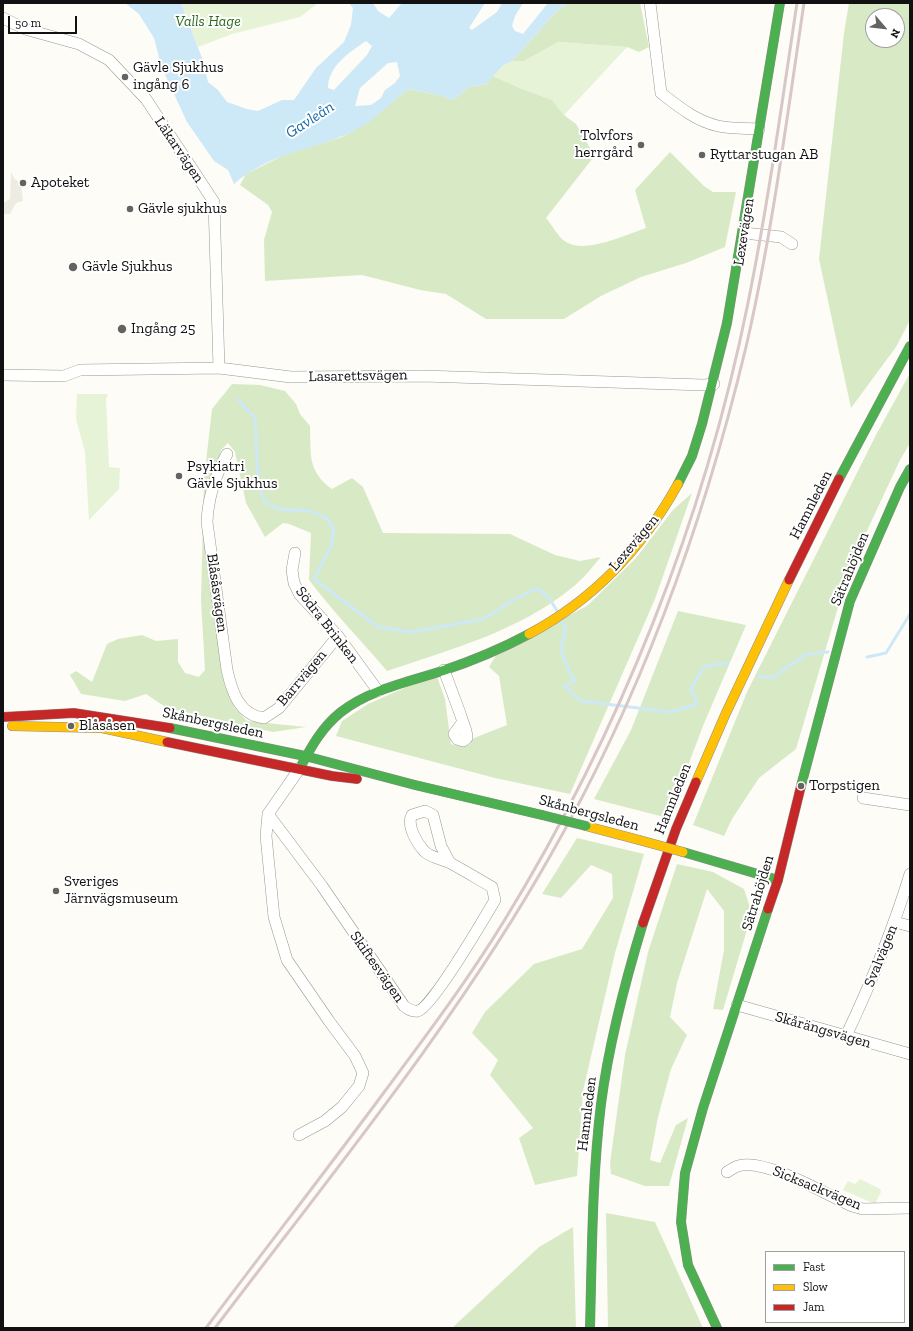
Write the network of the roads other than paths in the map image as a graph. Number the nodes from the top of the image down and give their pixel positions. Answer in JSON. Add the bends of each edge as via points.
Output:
{"nodes":[{"id":1,"x":650,"y":3,"type":"edge"},
{"id":2,"x":780,"y":3,"type":"edge"},
{"id":3,"x":3,"y":18,"type":"edge"},
{"id":4,"x":760,"y":129,"type":"junction"},
{"id":5,"x":744,"y":233,"type":"junction"},
{"id":6,"x":792,"y":244,"type":"dead end"},
{"id":7,"x":910,"y":346,"type":"edge"},
{"id":8,"x":219,"y":368,"type":"junction"},
{"id":9,"x":3,"y":375,"type":"edge"},
{"id":10,"x":714,"y":384,"type":"junction"},
{"id":11,"x":227,"y":454,"type":"dead end"},
{"id":12,"x":910,"y":469,"type":"edge"},
{"id":13,"x":295,"y":554,"type":"dead end"},
{"id":14,"x":338,"y":636,"type":"junction"},
{"id":15,"x":444,"y":670,"type":"junction"},
{"id":16,"x":378,"y":691,"type":"junction"},
{"id":17,"x":3,"y":717,"type":"edge"},
{"id":18,"x":264,"y":718,"type":"joint"},
{"id":19,"x":462,"y":723,"type":"dead end"},
{"id":20,"x":3,"y":727,"type":"edge"},
{"id":21,"x":305,"y":756,"type":"junction"},
{"id":22,"x":300,"y":768,"type":"junction"},
{"id":23,"x":414,"y":785,"type":"junction"},
{"id":24,"x":863,"y":798,"type":"dead end"},
{"id":25,"x":910,"y":805,"type":"edge"},
{"id":26,"x":268,"y":814,"type":"junction"},
{"id":27,"x":450,"y":863,"type":"junction"},
{"id":28,"x":910,"y":874,"type":"edge"},
{"id":29,"x":778,"y":880,"type":"junction"},
{"id":30,"x":895,"y":922,"type":"junction"},
{"id":31,"x":910,"y":926,"type":"edge"},
{"id":32,"x":737,"y":1005,"type":"junction"},
{"id":33,"x":846,"y":1036,"type":"junction"},
{"id":34,"x":910,"y":1054,"type":"edge"},
{"id":35,"x":299,"y":1135,"type":"dead end"},
{"id":36,"x":727,"y":1172,"type":"dead end"},
{"id":37,"x":910,"y":1208,"type":"edge"},
{"id":38,"x":591,"y":1302,"type":"junction"},
{"id":39,"x":590,"y":1328,"type":"edge"},
{"id":40,"x":594,"y":1328,"type":"edge"},
{"id":41,"x":717,"y":1328,"type":"edge"}],
"edges":[{"from":1,"to":4,"type":"street","via":[[661,93],[700,120],[719,126]]},
{"from":2,"to":4,"type":"street","name":"Lexevägen"},
{"from":3,"to":8,"type":"street","name":"Läkarvägen","via":[[25,29],[79,44],[109,60],[146,99],[214,202]]},
{"from":4,"to":5,"type":"street","name":"Lexevägen"},
{"from":5,"to":6,"type":"street","via":[[781,237]]},
{"from":5,"to":10,"type":"street","name":"Lexevägen","via":[[729,322]]},
{"from":7,"to":38,"type":"street","name":"Hamnleden","via":[[882,396],[758,645],[708,750],[662,864],[629,970],[606,1071],[595,1160]]},
{"from":8,"to":9,"type":"street","name":"Lasarettsvägen","via":[[80,370],[64,376]]},
{"from":8,"to":10,"type":"street","name":"Lasarettsvägen","via":[[291,377],[423,376]]},
{"from":10,"to":15,"type":"street","name":"Lexevägen","via":[[699,438],[683,476],[646,534],[589,594],[571,608],[499,648]]},
{"from":11,"to":18,"type":"street","name":"Blåsåsvägen","via":[[220,466],[208,507],[207,522],[227,670],[230,686],[239,705],[253,715]]},
{"from":12,"to":29,"type":"street","name":"Sätrahöjden","via":[[850,601]]},
{"from":13,"to":14,"type":"street","name":"Södra Brinken","via":[[292,570],[294,583],[300,595]]},
{"from":14,"to":16,"type":"street","name":"Södra Brinken"},
{"from":14,"to":18,"type":"street","name":"Barrvägen","via":[[279,708]]},
{"from":15,"to":16,"type":"street","name":"Lexevägen"},
{"from":15,"to":19,"type":"street"},
{"from":16,"to":21,"type":"street","name":"Lexevägen","via":[[352,703],[332,719]]},
{"from":17,"to":21,"type":"street","name":"Skånbergsleden","via":[[74,713],[106,716]]},
{"from":20,"to":22,"type":"street","name":"Skånbergsleden","via":[[102,728]]},
{"from":21,"to":22,"type":"street","name":"Lexevägen"},
{"from":21,"to":23,"type":"street","name":"Skånbergsleden"},
{"from":22,"to":23,"type":"street","name":"Skånbergsleden","via":[[332,776]]},
{"from":22,"to":26,"type":"street"},
{"from":23,"to":29,"type":"street","name":"Skånbergsleden","bridge":true,"via":[[586,826]]},
{"from":24,"to":25,"type":"street"},
{"from":26,"to":27,"type":"street","name":"Skiftesvägen","via":[[322,886],[404,1006],[410,1010],[418,1011],[427,1005],[495,900],[492,887]]},
{"from":26,"to":35,"type":"street","via":[[266,836],[274,917],[287,960],[355,1056],[363,1073],[359,1086],[342,1107],[325,1121]]},
{"from":27,"to":27,"type":"street","name":"Skiftesvägen","via":[[424,851],[413,833],[410,821],[412,815],[425,811],[434,815],[441,846]]},
{"from":28,"to":30,"type":"street","name":"Svalvägen"},
{"from":29,"to":32,"type":"street","name":"Sätrahöjden"},
{"from":30,"to":31,"type":"street"},
{"from":30,"to":33,"type":"street","name":"Svalvägen","via":[[875,974]]},
{"from":32,"to":33,"type":"street","name":"Skårängsvägen"},
{"from":32,"to":41,"type":"street","name":"Sätrahöjden","via":[[685,1173],[681,1222],[688,1265]]},
{"from":33,"to":34,"type":"street","name":"Skårängsvägen"},
{"from":36,"to":37,"type":"street","name":"Sicksackvägen","via":[[744,1164],[758,1166],[776,1171],[852,1206],[863,1209]]},
{"from":38,"to":39,"type":"street","name":"Hamnleden"},
{"from":38,"to":40,"type":"street","name":"Hamnleden"}]}
